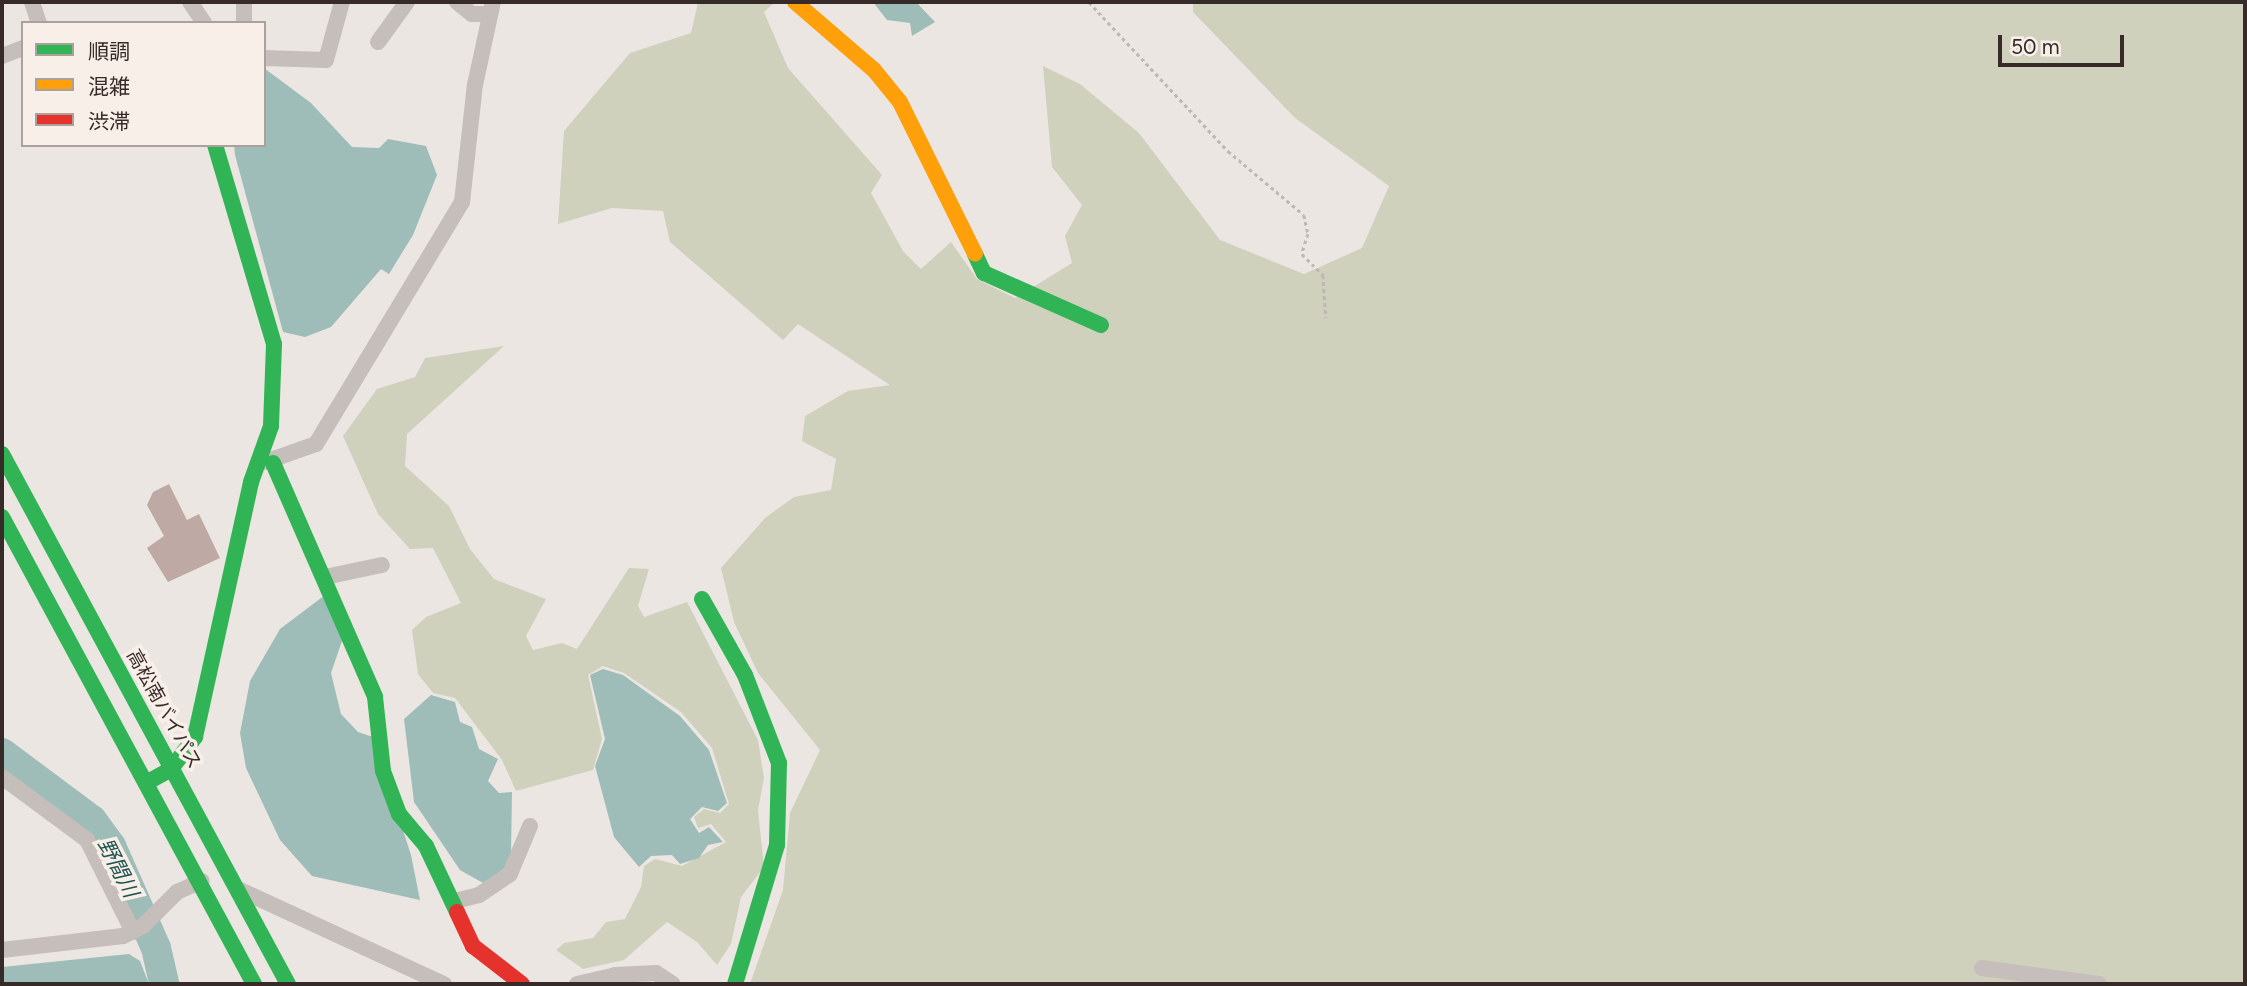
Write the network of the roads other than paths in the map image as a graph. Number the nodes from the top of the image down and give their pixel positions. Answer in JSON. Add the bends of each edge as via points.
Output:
{"nodes":[{"id":1,"x":32,"y":2,"type":"edge"},
{"id":2,"x":190,"y":2,"type":"edge"},
{"id":3,"x":244,"y":2,"type":"edge"},
{"id":4,"x":342,"y":2,"type":"edge"},
{"id":5,"x":407,"y":2,"type":"edge"},
{"id":6,"x":457,"y":2,"type":"edge"},
{"id":7,"x":795,"y":2,"type":"edge"},
{"id":8,"x":490,"y":8,"type":"edge"},
{"id":9,"x":37,"y":21,"type":"edge"},
{"id":10,"x":203,"y":21,"type":"edge"},
{"id":11,"x":244,"y":21,"type":"edge"},
{"id":12,"x":378,"y":42,"type":"dead end"},
{"id":13,"x":21,"y":49,"type":"edge"},
{"id":14,"x":2,"y":57,"type":"edge"},
{"id":15,"x":266,"y":58,"type":"edge"},
{"id":16,"x":216,"y":147,"type":"edge"},
{"id":17,"x":1101,"y":325,"type":"dead end"},
{"id":18,"x":2,"y":454,"type":"edge"},
{"id":19,"x":266,"y":462,"type":"junction"},
{"id":20,"x":2,"y":517,"type":"edge"},
{"id":21,"x":382,"y":565,"type":"dead end"},
{"id":22,"x":325,"y":578,"type":"junction"},
{"id":23,"x":702,"y":600,"type":"dead end"},
{"id":24,"x":172,"y":769,"type":"junction"},
{"id":25,"x":2,"y":778,"type":"edge"},
{"id":26,"x":146,"y":783,"type":"junction"},
{"id":27,"x":530,"y":825,"type":"dead end"},
{"id":28,"x":214,"y":844,"type":"junction"},
{"id":29,"x":197,"y":880,"type":"junction"},
{"id":30,"x":238,"y":890,"type":"junction"},
{"id":31,"x":267,"y":900,"type":"junction"},
{"id":32,"x":455,"y":901,"type":"junction"},
{"id":33,"x":249,"y":909,"type":"junction"},
{"id":34,"x":133,"y":932,"type":"junction"},
{"id":35,"x":2,"y":950,"type":"edge"},
{"id":36,"x":240,"y":958,"type":"junction"},
{"id":37,"x":1982,"y":968,"type":"dead end"},
{"id":38,"x":254,"y":984,"type":"edge"},
{"id":39,"x":288,"y":984,"type":"edge"},
{"id":40,"x":444,"y":984,"type":"edge"},
{"id":41,"x":522,"y":984,"type":"edge"},
{"id":42,"x":577,"y":984,"type":"edge"},
{"id":43,"x":673,"y":984,"type":"edge"},
{"id":44,"x":735,"y":984,"type":"edge"},
{"id":45,"x":2099,"y":984,"type":"edge"}],
"edges":[{"from":1,"to":9,"type":"street"},
{"from":2,"to":10,"type":"street"},
{"from":3,"to":11,"type":"street"},
{"from":4,"to":15,"type":"street","via":[[326,60]]},
{"from":5,"to":12,"type":"street"},
{"from":6,"to":8,"type":"street","via":[[472,14]]},
{"from":7,"to":17,"type":"main road","via":[[874,70],[900,102],[984,273]]},
{"from":8,"to":19,"type":"street","via":[[462,202],[316,444]]},
{"from":13,"to":14,"type":"street"},
{"from":16,"to":19,"type":"main road","via":[[274,344]]},
{"from":18,"to":24,"type":"main road","name":"高松南バイパス"},
{"from":19,"to":22,"type":"main road"},
{"from":19,"to":24,"type":"main road","via":[[232,560],[200,719],[188,750]]},
{"from":20,"to":26,"type":"main road"},
{"from":21,"to":22,"type":"street"},
{"from":22,"to":32,"type":"main road","via":[[375,696],[383,771],[399,814],[426,846]]},
{"from":23,"to":44,"type":"main road","via":[[745,675],[779,763],[777,845]]},
{"from":24,"to":26,"type":"main road"},
{"from":24,"to":28,"type":"main road","name":"高松南バイパス"},
{"from":25,"to":34,"type":"street","via":[[87,840]]},
{"from":26,"to":29,"type":"main road"},
{"from":27,"to":32,"type":"street","via":[[510,874],[480,895]]},
{"from":28,"to":29,"type":"street"},
{"from":28,"to":30,"type":"main road","name":"高松南バイパス"},
{"from":29,"to":30,"type":"street"},
{"from":29,"to":34,"type":"street"},
{"from":29,"to":36,"type":"main road"},
{"from":30,"to":31,"type":"street"},
{"from":30,"to":33,"type":"main road","name":"高松南バイパス"},
{"from":31,"to":33,"type":"street"},
{"from":31,"to":40,"type":"street"},
{"from":32,"to":41,"type":"main road","via":[[473,946]]},
{"from":33,"to":36,"type":"street","via":[[240,928]]},
{"from":33,"to":39,"type":"main road","name":"高松南バイパス"},
{"from":34,"to":35,"type":"street"},
{"from":36,"to":38,"type":"main road"},
{"from":37,"to":45,"type":"street"},
{"from":42,"to":43,"type":"street","via":[[615,975],[656,973]]}]}
